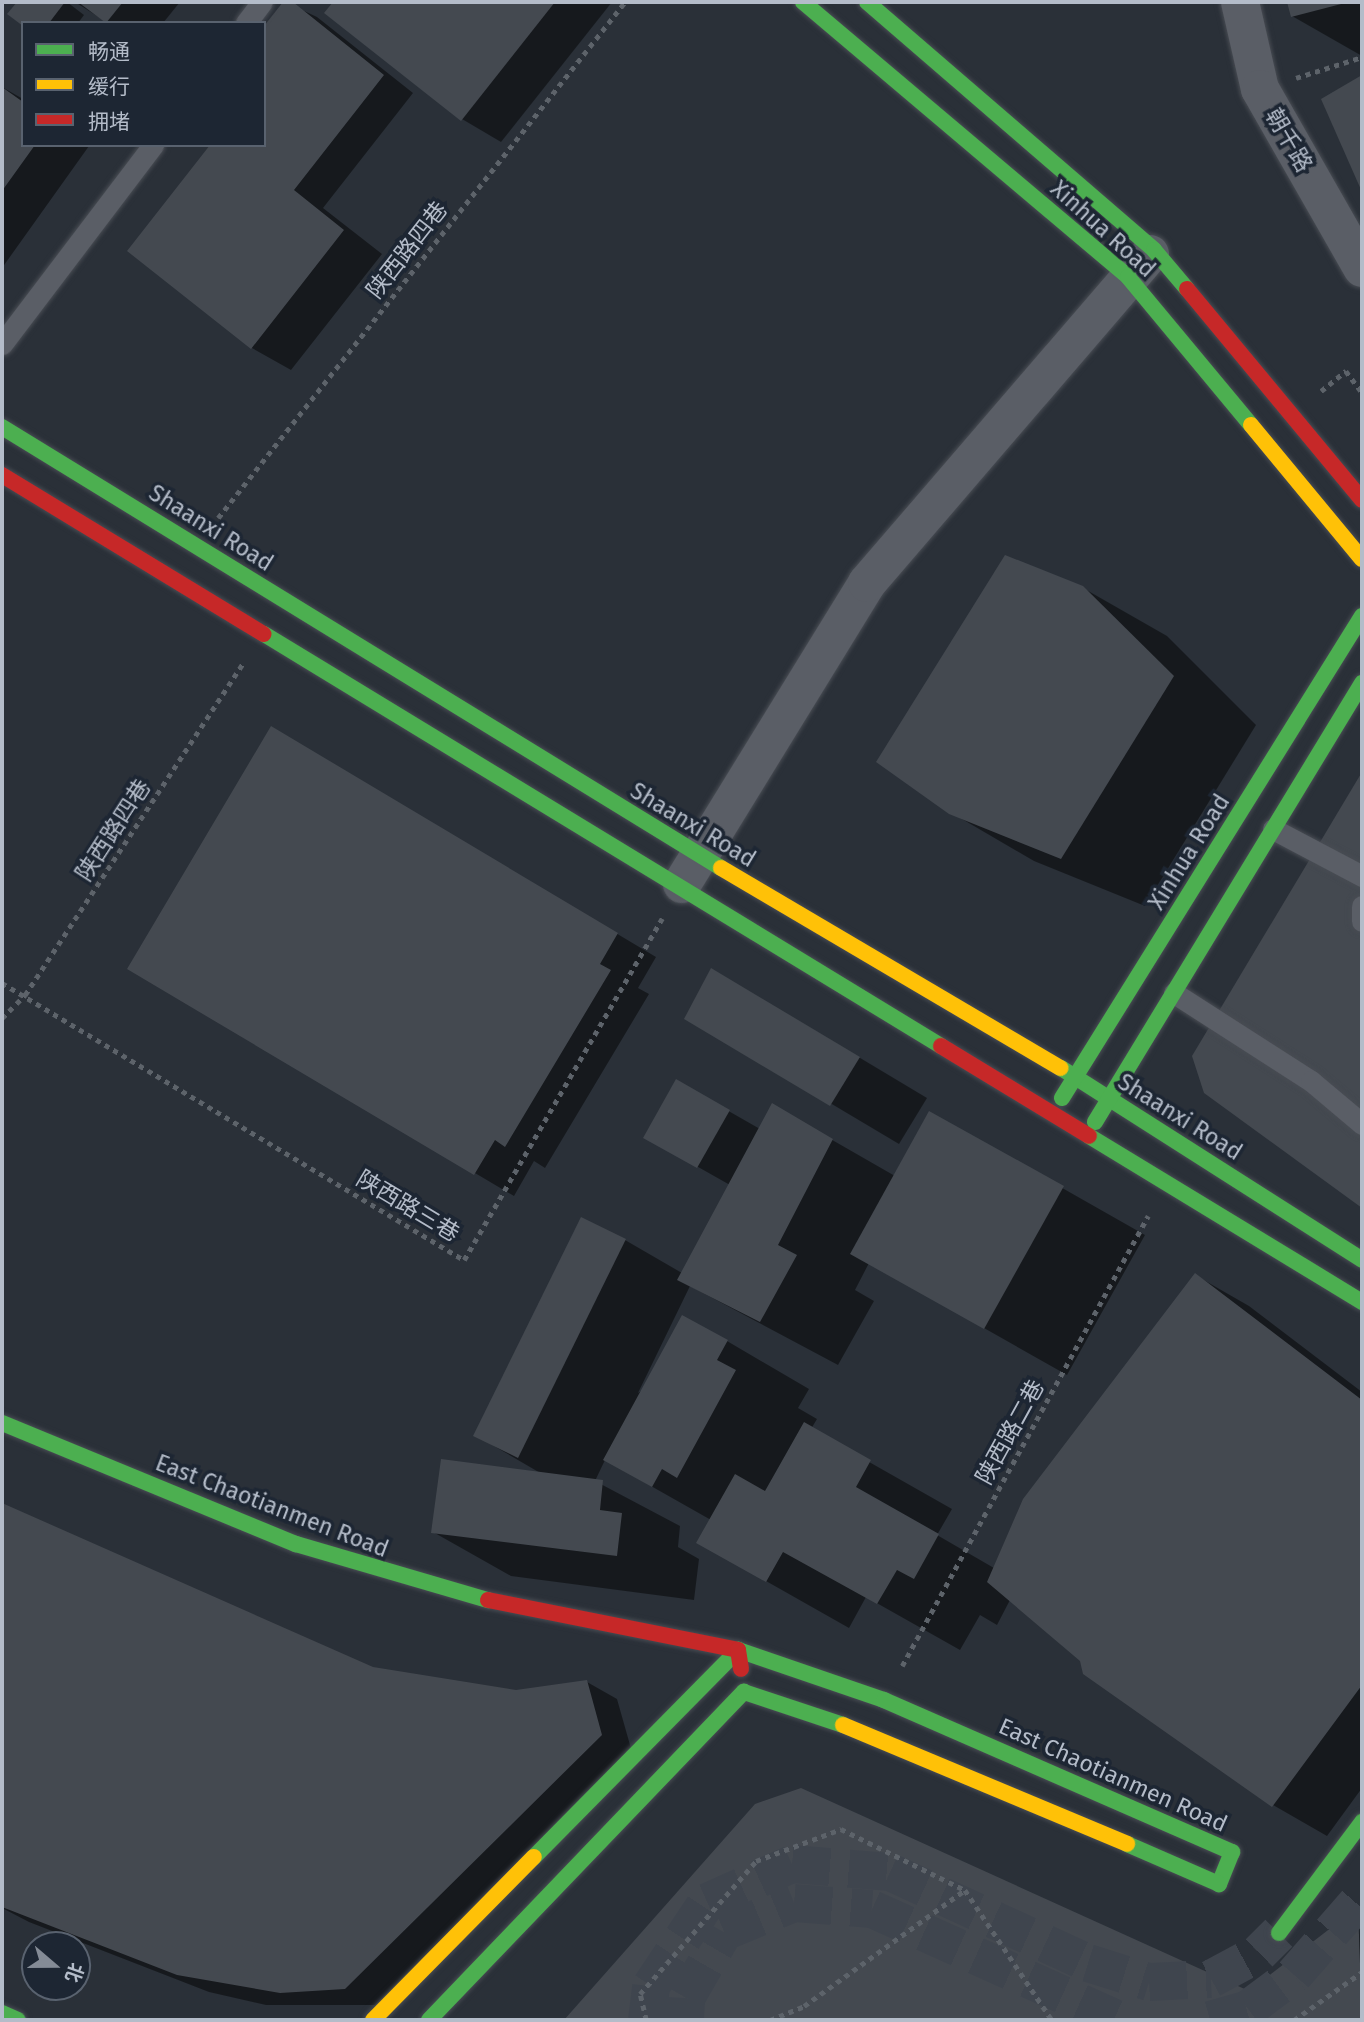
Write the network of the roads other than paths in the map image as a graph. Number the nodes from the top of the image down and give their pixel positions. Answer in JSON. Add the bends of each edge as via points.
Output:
{"nodes":[{"id":1,"x":262,"y":2,"type":"edge"},
{"id":2,"x":803,"y":2,"type":"edge"},
{"id":3,"x":867,"y":2,"type":"edge"},
{"id":4,"x":1240,"y":2,"type":"edge"},
{"id":5,"x":248,"y":21,"type":"edge"},
{"id":6,"x":151,"y":147,"type":"edge"},
{"id":7,"x":1141,"y":264,"type":"junction"},
{"id":8,"x":1362,"y":268,"type":"edge"},
{"id":9,"x":2,"y":344,"type":"edge"},
{"id":10,"x":2,"y":427,"type":"edge"},
{"id":11,"x":2,"y":475,"type":"edge"},
{"id":12,"x":1362,"y":500,"type":"edge"},
{"id":13,"x":1362,"y":559,"type":"edge"},
{"id":14,"x":1362,"y":616,"type":"edge"},
{"id":15,"x":1362,"y":683,"type":"edge"},
{"id":16,"x":1273,"y":829,"type":"junction"},
{"id":17,"x":699,"y":855,"type":"junction"},
{"id":18,"x":1362,"y":876,"type":"edge"},
{"id":19,"x":679,"y":889,"type":"junction"},
{"id":20,"x":1362,"y":906,"type":"edge"},
{"id":21,"x":1362,"y":921,"type":"edge"},
{"id":22,"x":1174,"y":993,"type":"junction"},
{"id":23,"x":1076,"y":1077,"type":"junction"},
{"id":24,"x":1109,"y":1100,"type":"junction"},
{"id":25,"x":1054,"y":1112,"type":"junction"},
{"id":26,"x":1362,"y":1124,"type":"edge"},
{"id":27,"x":1088,"y":1132,"type":"junction"},
{"id":28,"x":1362,"y":1260,"type":"edge"},
{"id":29,"x":1362,"y":1302,"type":"edge"},
{"id":30,"x":2,"y":1423,"type":"edge"},
{"id":31,"x":738,"y":1650,"type":"junction"},
{"id":32,"x":744,"y":1692,"type":"junction"},
{"id":33,"x":1362,"y":1822,"type":"edge"},
{"id":34,"x":1279,"y":1933,"type":"tunnel mouth"},
{"id":35,"x":2,"y":2013,"type":"edge"},
{"id":36,"x":18,"y":2020,"type":"edge"},
{"id":37,"x":373,"y":2020,"type":"edge"},
{"id":38,"x":429,"y":2020,"type":"edge"}],
"edges":[{"from":1,"to":5,"type":"lane"},
{"from":2,"to":7,"type":"main road","name":"Xinhua Road"},
{"from":3,"to":7,"type":"main road","name":"Xinhua Road"},
{"from":4,"to":8,"type":"street","name":"朝千路","via":[[1260,89]]},
{"from":6,"to":9,"type":"lane"},
{"from":7,"to":12,"type":"main road","name":"Xinhua Road"},
{"from":7,"to":13,"type":"main road","name":"Xinhua Road"},
{"from":7,"to":17,"type":"street","via":[[867,583]]},
{"from":10,"to":17,"type":"main road","name":"Shaanxi Road"},
{"from":11,"to":19,"type":"main road"},
{"from":14,"to":23,"type":"main road","name":"Xinhua Road"},
{"from":15,"to":16,"type":"main road"},
{"from":16,"to":18,"type":"lane"},
{"from":16,"to":22,"type":"main road"},
{"from":17,"to":19,"type":"street"},
{"from":17,"to":23,"type":"main road","name":"Shaanxi Road"},
{"from":19,"to":25,"type":"main road"},
{"from":20,"to":21,"type":"lane"},
{"from":22,"to":24,"type":"main road"},
{"from":22,"to":26,"type":"lane","via":[[1311,1081]]},
{"from":23,"to":24,"type":"main road","name":"Shaanxi Road"},
{"from":23,"to":25,"type":"main road","name":"Xinhua Road"},
{"from":24,"to":27,"type":"main road"},
{"from":24,"to":28,"type":"main road","name":"Shaanxi Road"},
{"from":25,"to":27,"type":"main road"},
{"from":27,"to":29,"type":"main road"},
{"from":30,"to":31,"type":"main road","name":"East Chaotianmen Road","via":[[296,1544],[434,1589]]},
{"from":31,"to":32,"type":"main road"},
{"from":31,"to":32,"type":"main road","name":"East Chaotianmen Road","via":[[884,1700],[1232,1852],[1219,1884],[875,1736]]},
{"from":31,"to":37,"type":"main road"},
{"from":32,"to":38,"type":"main road"},
{"from":33,"to":34,"type":"main road"},
{"from":35,"to":36,"type":"main road"}]}
